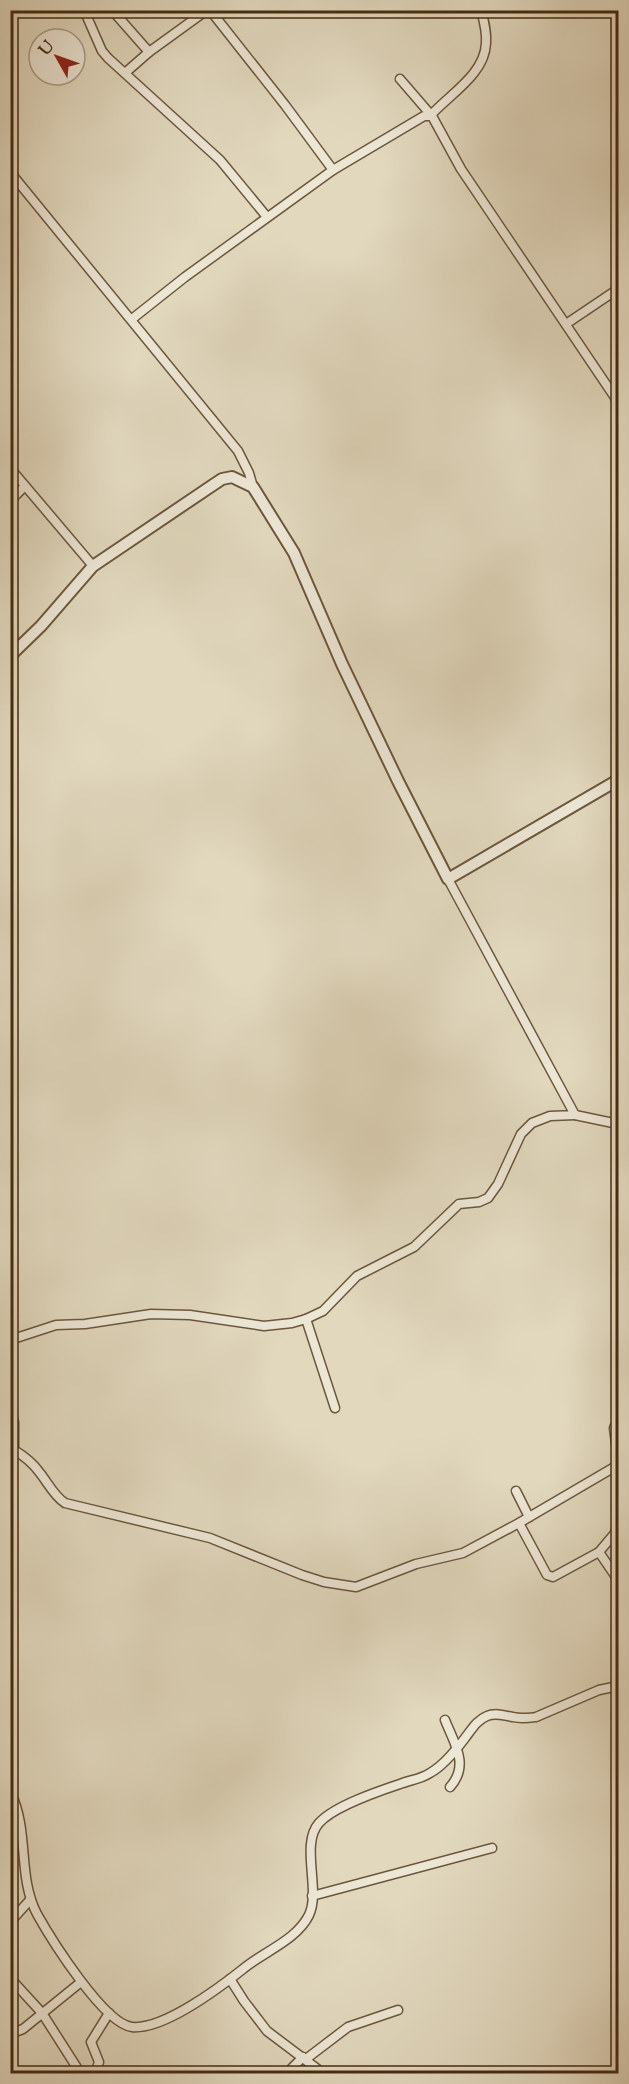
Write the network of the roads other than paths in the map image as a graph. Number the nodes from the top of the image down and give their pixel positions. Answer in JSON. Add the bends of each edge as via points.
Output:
{"nodes":[{"id":1,"x":84,"y":10,"type":"edge"},
{"id":2,"x":112,"y":10,"type":"edge"},
{"id":3,"x":208,"y":10,"type":"edge"},
{"id":4,"x":482,"y":10,"type":"edge"},
{"id":5,"x":149,"y":52,"type":"junction"},
{"id":6,"x":125,"y":74,"type":"junction"},
{"id":7,"x":400,"y":79,"type":"dead end"},
{"id":8,"x":430,"y":115,"type":"junction"},
{"id":9,"x":333,"y":170,"type":"junction"},
{"id":10,"x":10,"y":172,"type":"edge"},
{"id":11,"x":267,"y":217,"type":"junction"},
{"id":12,"x":618,"y":289,"type":"edge"},
{"id":13,"x":132,"y":319,"type":"junction"},
{"id":14,"x":566,"y":324,"type":"junction"},
{"id":15,"x":618,"y":402,"type":"edge"},
{"id":16,"x":244,"y":462,"type":"junction"},
{"id":17,"x":10,"y":468,"type":"edge"},
{"id":18,"x":232,"y":477,"type":"junction"},
{"id":19,"x":25,"y":486,"type":"junction"},
{"id":20,"x":253,"y":487,"type":"junction"},
{"id":21,"x":10,"y":501,"type":"edge"},
{"id":22,"x":93,"y":566,"type":"junction"},
{"id":23,"x":10,"y":656,"type":"edge"},
{"id":24,"x":618,"y":780,"type":"edge"},
{"id":25,"x":448,"y":879,"type":"junction"},
{"id":26,"x":575,"y":1115,"type":"junction"},
{"id":27,"x":618,"y":1124,"type":"edge"},
{"id":28,"x":306,"y":1319,"type":"junction"},
{"id":29,"x":10,"y":1340,"type":"edge"},
{"id":30,"x":10,"y":1408,"type":"edge"},
{"id":31,"x":335,"y":1408,"type":"dead end"},
{"id":32,"x":618,"y":1420,"type":"edge"},
{"id":33,"x":12,"y":1450,"type":"edge"},
{"id":34,"x":618,"y":1459,"type":"edge"},
{"id":35,"x":618,"y":1465,"type":"edge"},
{"id":36,"x":516,"y":1491,"type":"dead end"},
{"id":37,"x":529,"y":1518,"type":"junction"},
{"id":38,"x":618,"y":1522,"type":"edge"},
{"id":39,"x":519,"y":1523,"type":"junction"},
{"id":40,"x":599,"y":1552,"type":"junction"},
{"id":41,"x":618,"y":1580,"type":"edge"},
{"id":42,"x":618,"y":1686,"type":"edge"},
{"id":43,"x":445,"y":1720,"type":"dead end"},
{"id":44,"x":457,"y":1748,"type":"junction"},
{"id":45,"x":450,"y":1788,"type":"dead end"},
{"id":46,"x":10,"y":1791,"type":"edge"},
{"id":47,"x":492,"y":1848,"type":"dead end"},
{"id":48,"x":312,"y":1896,"type":"junction"},
{"id":49,"x":30,"y":1900,"type":"junction"},
{"id":50,"x":10,"y":1922,"type":"edge"},
{"id":51,"x":10,"y":1978,"type":"edge"},
{"id":52,"x":230,"y":1979,"type":"junction"},
{"id":53,"x":81,"y":1982,"type":"junction"},
{"id":54,"x":398,"y":2010,"type":"dead end"},
{"id":55,"x":42,"y":2013,"type":"junction"},
{"id":56,"x":108,"y":2013,"type":"junction"},
{"id":57,"x":10,"y":2034,"type":"edge"},
{"id":58,"x":304,"y":2058,"type":"junction"},
{"id":59,"x":81,"y":2073,"type":"edge"},
{"id":60,"x":95,"y":2073,"type":"edge"},
{"id":61,"x":286,"y":2073,"type":"edge"},
{"id":62,"x":324,"y":2073,"type":"edge"}],
"edges":[{"from":1,"to":6,"type":"street","via":[[102,51]]},
{"from":2,"to":5,"type":"street"},
{"from":3,"to":5,"type":"street"},
{"from":3,"to":9,"type":"street"},
{"from":4,"to":8,"type":"street","via":[[487,42],[477,69]]},
{"from":5,"to":6,"type":"street"},
{"from":6,"to":11,"type":"street","via":[[220,159]]},
{"from":7,"to":8,"type":"street"},
{"from":8,"to":9,"type":"street"},
{"from":8,"to":14,"type":"street","via":[[461,169]]},
{"from":9,"to":11,"type":"street"},
{"from":10,"to":13,"type":"street"},
{"from":11,"to":13,"type":"street"},
{"from":12,"to":14,"type":"street"},
{"from":13,"to":16,"type":"street"},
{"from":14,"to":15,"type":"street"},
{"from":16,"to":18,"type":"street"},
{"from":16,"to":20,"type":"street"},
{"from":17,"to":19,"type":"street"},
{"from":18,"to":20,"type":"street"},
{"from":18,"to":22,"type":"street","via":[[222,479]]},
{"from":19,"to":21,"type":"street"},
{"from":19,"to":22,"type":"street"},
{"from":20,"to":25,"type":"street","via":[[294,553],[342,664]]},
{"from":22,"to":23,"type":"street"},
{"from":24,"to":25,"type":"street"},
{"from":25,"to":26,"type":"street"},
{"from":26,"to":27,"type":"street"},
{"from":26,"to":28,"type":"street","via":[[550,1116],[532,1123],[520,1134],[489,1198],[459,1204],[414,1247],[357,1276],[323,1311]]},
{"from":28,"to":29,"type":"street","via":[[264,1326],[190,1315],[151,1314],[56,1325]]},
{"from":28,"to":31,"type":"street"},
{"from":30,"to":33,"type":"street","via":[[14,1422]]},
{"from":32,"to":34,"type":"street","via":[[614,1428]]},
{"from":33,"to":39,"type":"street","via":[[39,1470],[65,1503],[210,1538],[302,1575],[356,1587],[416,1564],[463,1553]]},
{"from":35,"to":37,"type":"street"},
{"from":36,"to":37,"type":"street"},
{"from":37,"to":39,"type":"street"},
{"from":38,"to":40,"type":"street","via":[[615,1533]]},
{"from":39,"to":40,"type":"street","via":[[550,1577]]},
{"from":40,"to":41,"type":"street"},
{"from":42,"to":44,"type":"street","via":[[536,1717],[489,1714],[477,1722]]},
{"from":43,"to":44,"type":"street"},
{"from":44,"to":45,"type":"street","via":[[459,1774]]},
{"from":44,"to":48,"type":"street","via":[[431,1773],[358,1799],[316,1826],[312,1839]]},
{"from":46,"to":49,"type":"street","via":[[21,1818]]},
{"from":47,"to":48,"type":"street"},
{"from":48,"to":52,"type":"street","via":[[304,1924]]},
{"from":49,"to":50,"type":"street"},
{"from":49,"to":53,"type":"street"},
{"from":51,"to":55,"type":"street"},
{"from":52,"to":56,"type":"street","via":[[193,2006],[153,2023],[129,2027]]},
{"from":52,"to":58,"type":"street","via":[[267,2031]]},
{"from":53,"to":55,"type":"street"},
{"from":53,"to":56,"type":"street"},
{"from":54,"to":58,"type":"street","via":[[348,2026]]},
{"from":55,"to":57,"type":"street"},
{"from":55,"to":59,"type":"street"},
{"from":56,"to":60,"type":"street","via":[[91,2042],[99,2062]]},
{"from":58,"to":61,"type":"street"},
{"from":58,"to":62,"type":"street"}]}
